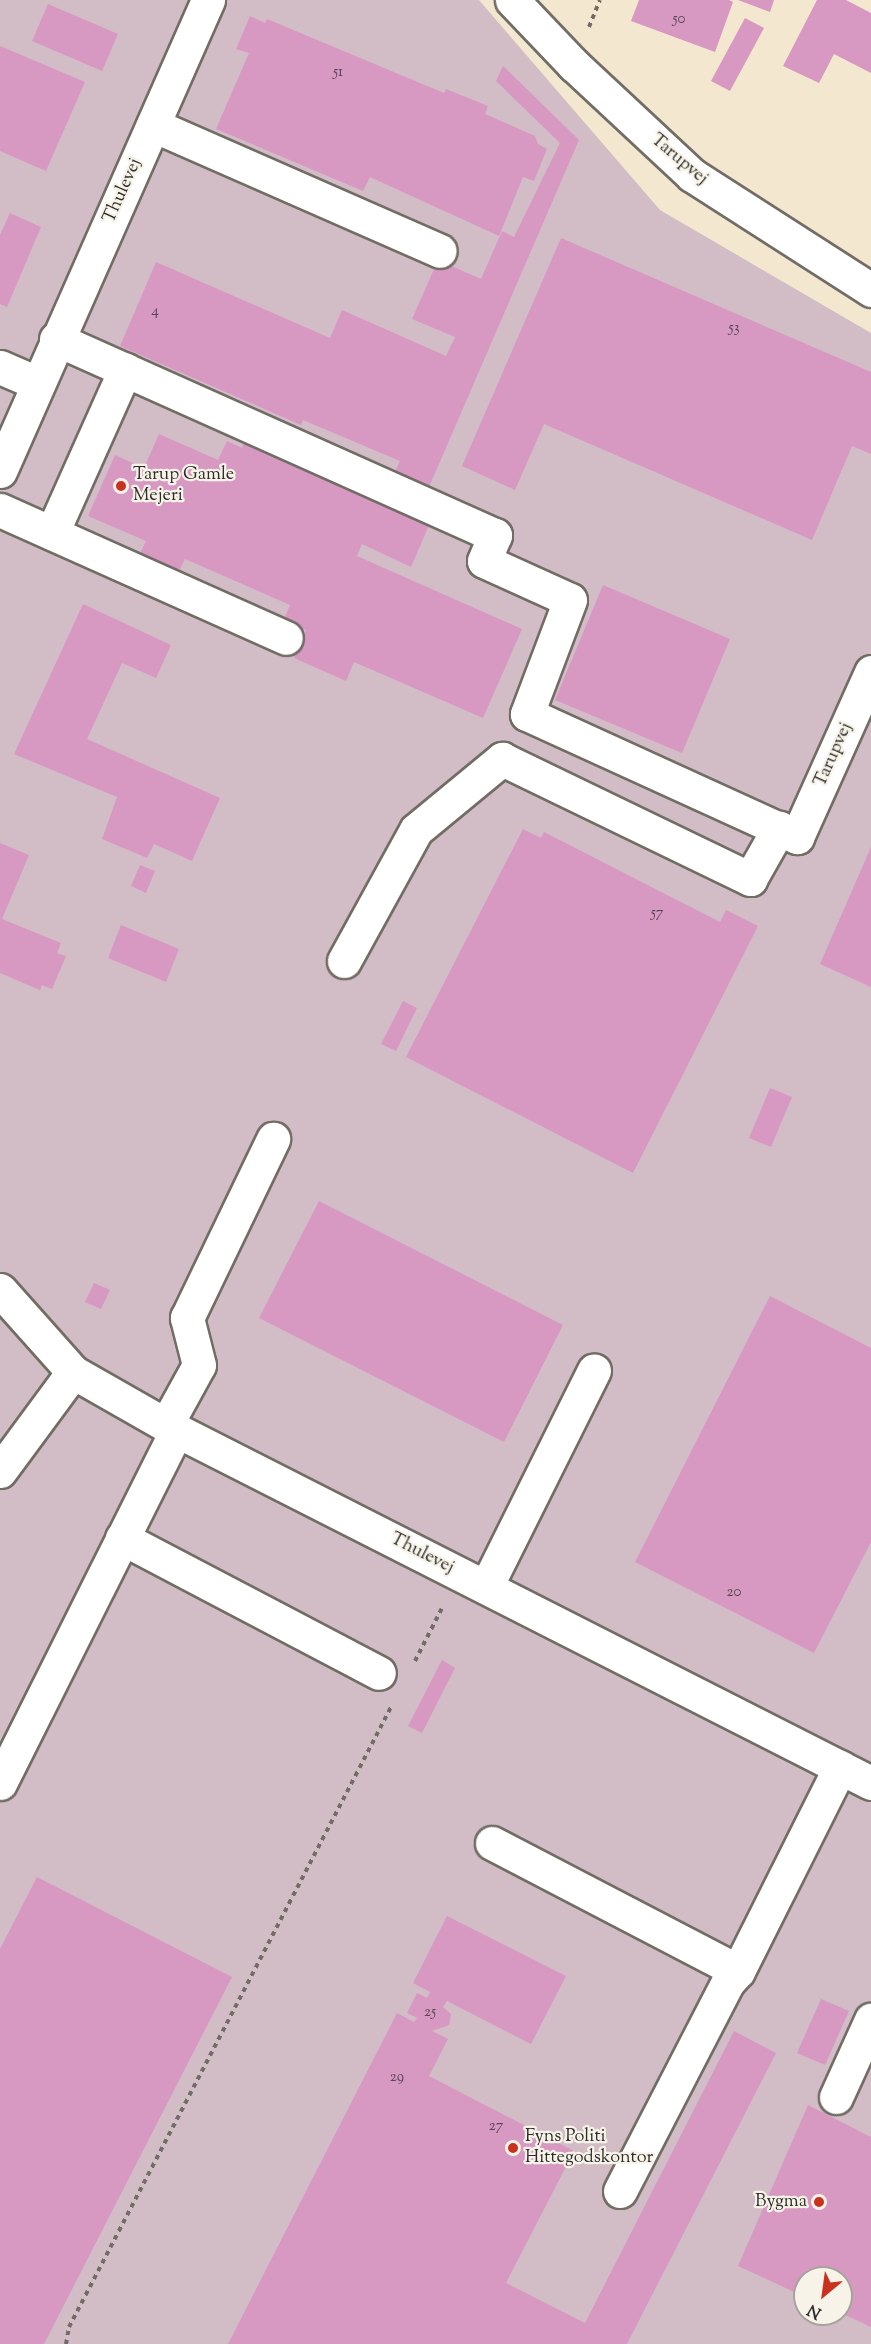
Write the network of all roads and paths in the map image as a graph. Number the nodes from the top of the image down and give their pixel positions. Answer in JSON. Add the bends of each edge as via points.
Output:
{"nodes":[{"id":1,"x":208,"y":0,"type":"edge"},
{"id":2,"x":512,"y":0,"type":"edge"},
{"id":3,"x":153,"y":125,"type":"junction"},
{"id":4,"x":440,"y":250,"type":"dead end"},
{"id":5,"x":871,"y":290,"type":"edge"},
{"id":6,"x":56,"y":339,"type":"junction"},
{"id":7,"x":0,"y":367,"type":"edge"},
{"id":8,"x":125,"y":370,"type":"junction"},
{"id":9,"x":37,"y":383,"type":"junction"},
{"id":10,"x":0,"y":471,"type":"edge"},
{"id":11,"x":0,"y":510,"type":"edge"},
{"id":12,"x":52,"y":533,"type":"junction"},
{"id":13,"x":286,"y":638,"type":"dead end"},
{"id":14,"x":871,"y":672,"type":"edge"},
{"id":15,"x":788,"y":833,"type":"junction"},
{"id":16,"x":344,"y":961,"type":"dead end"},
{"id":17,"x":273,"y":1138,"type":"dead end"},
{"id":18,"x":0,"y":1290,"type":"edge"},
{"id":19,"x":594,"y":1370,"type":"dead end"},
{"id":20,"x":73,"y":1372,"type":"junction"},
{"id":21,"x":171,"y":1428,"type":"junction"},
{"id":22,"x":0,"y":1471,"type":"edge"},
{"id":23,"x":122,"y":1538,"type":"junction"},
{"id":24,"x":473,"y":1580,"type":"junction"},
{"id":25,"x":414,"y":1663,"type":"dead end"},
{"id":26,"x":380,"y":1673,"type":"dead end"},
{"id":27,"x":393,"y":1704,"type":"dead end"},
{"id":28,"x":840,"y":1767,"type":"junction"},
{"id":29,"x":0,"y":1782,"type":"edge"},
{"id":30,"x":871,"y":1783,"type":"edge"},
{"id":31,"x":492,"y":1843,"type":"dead end"},
{"id":32,"x":738,"y":1971,"type":"junction"},
{"id":33,"x":871,"y":2020,"type":"edge"},
{"id":34,"x":836,"y":2097,"type":"dead end"},
{"id":35,"x":620,"y":2191,"type":"dead end"},
{"id":36,"x":66,"y":2344,"type":"edge"}],
"edges":[{"from":1,"to":3,"type":"street","name":"Thulevej"},
{"from":2,"to":5,"type":"street","name":"Tarupvej","via":[[574,66],[692,175]]},
{"from":3,"to":4,"type":"street"},
{"from":3,"to":6,"type":"street","name":"Thulevej"},
{"from":6,"to":8,"type":"street"},
{"from":6,"to":9,"type":"street","name":"Thulevej"},
{"from":7,"to":9,"type":"street"},
{"from":8,"to":12,"type":"street"},
{"from":8,"to":15,"type":"street","via":[[495,535],[484,561],[570,600],[527,714]]},
{"from":9,"to":10,"type":"street","name":"Thulevej"},
{"from":11,"to":12,"type":"street"},
{"from":12,"to":13,"type":"street"},
{"from":14,"to":15,"type":"street","name":"Tarupvej"},
{"from":15,"to":16,"type":"street","name":"Tarupvej","via":[[750,879],[502,759],[416,830]]},
{"from":17,"to":21,"type":"street","via":[[187,1318],[199,1365]]},
{"from":18,"to":20,"type":"street","name":"Thulevej"},
{"from":19,"to":24,"type":"street"},
{"from":20,"to":21,"type":"street","name":"Thulevej"},
{"from":20,"to":22,"type":"street"},
{"from":21,"to":23,"type":"street"},
{"from":21,"to":24,"type":"street","name":"Thulevej"},
{"from":23,"to":26,"type":"street"},
{"from":23,"to":29,"type":"street"},
{"from":24,"to":25,"type":"path"},
{"from":24,"to":28,"type":"street","name":"Thulevej"},
{"from":27,"to":36,"type":"path","via":[[75,2316]]},
{"from":28,"to":30,"type":"street","name":"Thulevej"},
{"from":28,"to":32,"type":"street"},
{"from":31,"to":32,"type":"street"},
{"from":32,"to":35,"type":"street","via":[[728,1982]]},
{"from":33,"to":34,"type":"street"}]}
